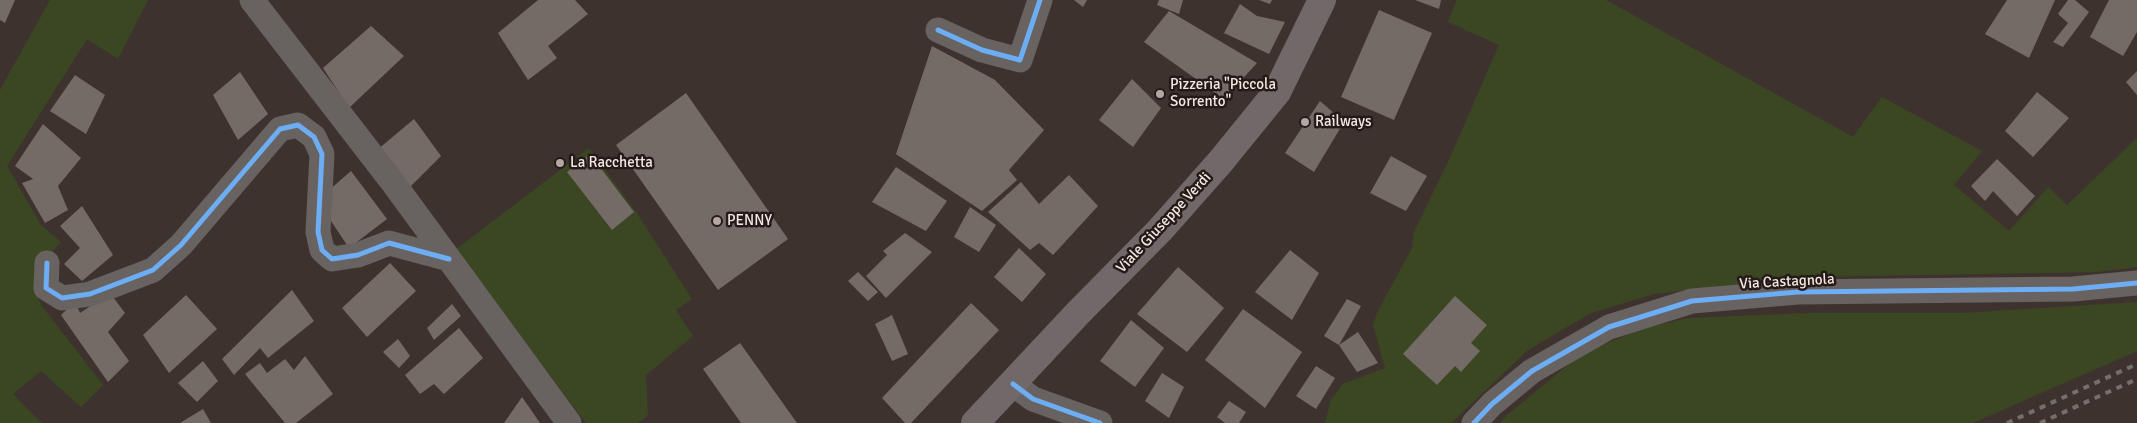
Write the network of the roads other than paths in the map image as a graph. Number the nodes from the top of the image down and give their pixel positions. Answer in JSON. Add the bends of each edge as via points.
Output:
{"nodes":[{"id":1,"x":252,"y":0,"type":"edge"},
{"id":2,"x":1040,"y":0,"type":"edge"},
{"id":3,"x":1322,"y":0,"type":"edge"},
{"id":4,"x":938,"y":30,"type":"dead end"},
{"id":5,"x":449,"y":258,"type":"junction"},
{"id":6,"x":47,"y":263,"type":"dead end"},
{"id":7,"x":2137,"y":283,"type":"edge"},
{"id":8,"x":1013,"y":384,"type":"junction"},
{"id":9,"x":569,"y":423,"type":"edge"},
{"id":10,"x":975,"y":423,"type":"edge"},
{"id":11,"x":1100,"y":423,"type":"edge"},
{"id":12,"x":1474,"y":423,"type":"edge"}],
"edges":[{"from":1,"to":5,"type":"street"},
{"from":2,"to":4,"type":"street","via":[[1020,60],[982,50]]},
{"from":3,"to":8,"type":"main road","name":"Viale Giuseppe Verdi","via":[[1277,92],[1222,161]]},
{"from":5,"to":6,"type":"street","via":[[389,243],[358,255],[332,258],[322,250],[318,232],[322,154],[314,137],[298,125],[280,129],[181,245],[153,270],[90,294],[62,298],[46,288]]},
{"from":5,"to":9,"type":"street"},
{"from":7,"to":12,"type":"street","name":"Via Castagnola","via":[[2073,288],[1798,292],[1692,301],[1600,332],[1532,371]]},
{"from":8,"to":10,"type":"main road","name":"Viale Giuseppe Verdi"},
{"from":8,"to":11,"type":"street","via":[[1033,399]]}]}
